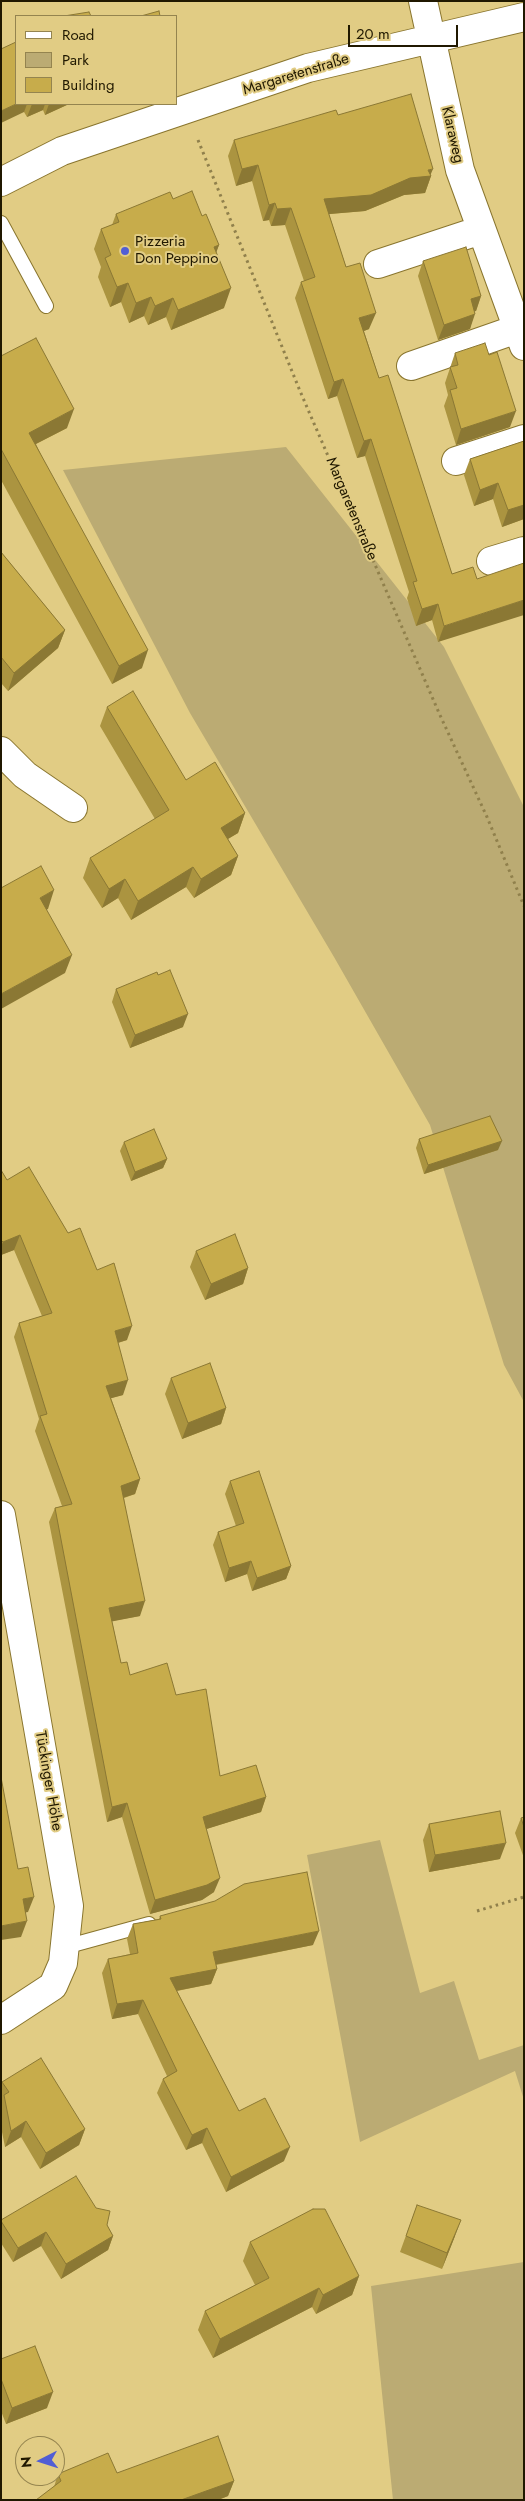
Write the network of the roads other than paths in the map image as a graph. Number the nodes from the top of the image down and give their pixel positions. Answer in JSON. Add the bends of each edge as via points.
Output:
{"nodes":[{"id":1,"x":423,"y":1,"type":"edge"},
{"id":2,"x":524,"y":17,"type":"edge"},
{"id":3,"x":430,"y":38,"type":"junction"},
{"id":4,"x":1,"y":182,"type":"edge"},
{"id":5,"x":1,"y":224,"type":"edge"},
{"id":6,"x":481,"y":230,"type":"junction"},
{"id":7,"x":378,"y":264,"type":"dead end"},
{"id":8,"x":46,"y":306,"type":"dead end"},
{"id":9,"x":521,"y":338,"type":"edge"},
{"id":10,"x":411,"y":366,"type":"dead end"},
{"id":11,"x":524,"y":439,"type":"edge"},
{"id":12,"x":456,"y":461,"type":"dead end"},
{"id":13,"x":524,"y":551,"type":"edge"},
{"id":14,"x":491,"y":561,"type":"dead end"},
{"id":15,"x":1,"y":751,"type":"edge"},
{"id":16,"x":73,"y":808,"type":"dead end"},
{"id":17,"x":1,"y":1515,"type":"edge"},
{"id":18,"x":158,"y":1921,"type":"edge"},
{"id":19,"x":65,"y":1947,"type":"junction"},
{"id":20,"x":1,"y":2020,"type":"edge"}],
"edges":[{"from":1,"to":3,"type":"street","name":"Klaraweg"},
{"from":2,"to":3,"type":"street","name":"Margaretenstraße"},
{"from":3,"to":4,"type":"street","name":"Margaretenstraße","via":[[308,68],[62,151]]},
{"from":3,"to":6,"type":"street","name":"Klaraweg","via":[[460,170]]},
{"from":5,"to":8,"type":"lane"},
{"from":6,"to":7,"type":"street"},
{"from":6,"to":9,"type":"street","name":"Klaraweg"},
{"from":9,"to":10,"type":"street","name":"Klaraweg"},
{"from":11,"to":12,"type":"street"},
{"from":13,"to":14,"type":"street"},
{"from":15,"to":16,"type":"street","via":[[25,775]]},
{"from":17,"to":19,"type":"street","name":"Tückinger Höhe","via":[[70,1906]]},
{"from":18,"to":19,"type":"lane"},
{"from":19,"to":20,"type":"street","name":"Tückinger Höhe","via":[[63,1963],[53,1986]]}]}
